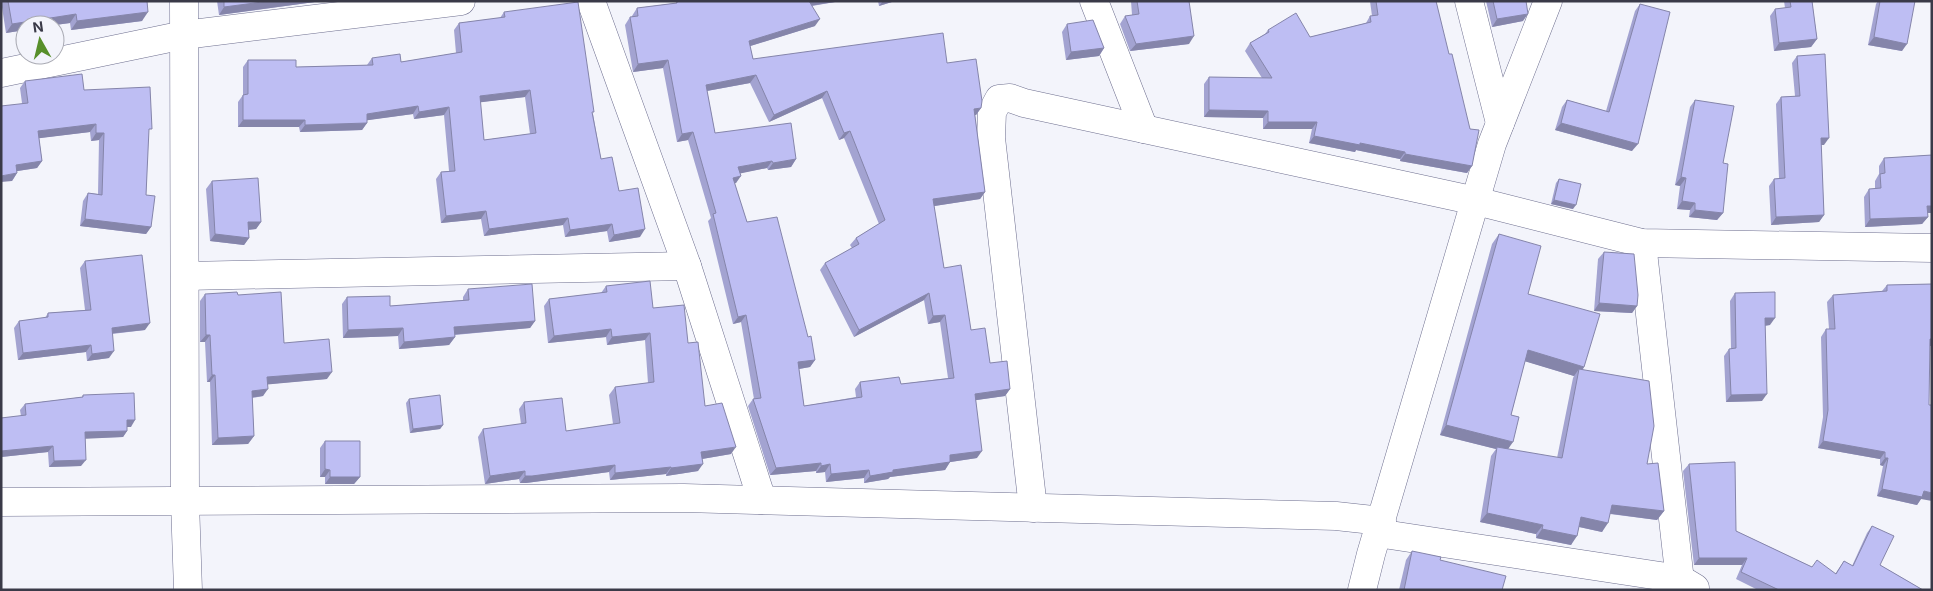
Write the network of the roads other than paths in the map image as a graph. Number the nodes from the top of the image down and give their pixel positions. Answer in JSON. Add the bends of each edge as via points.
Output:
{"nodes":[{"id":1,"x":184,"y":1,"type":"edge"},
{"id":2,"x":461,"y":1,"type":"edge"},
{"id":3,"x":591,"y":1,"type":"edge"},
{"id":4,"x":1094,"y":1,"type":"edge"},
{"id":5,"x":1469,"y":1,"type":"edge"},
{"id":6,"x":1548,"y":1,"type":"edge"},
{"id":7,"x":184,"y":35,"type":"junction"},
{"id":8,"x":1,"y":73,"type":"edge"},
{"id":9,"x":1500,"y":123,"type":"junction"},
{"id":10,"x":1144,"y":129,"type":"junction"},
{"id":11,"x":1476,"y":201,"type":"junction"},
{"id":12,"x":1642,"y":243,"type":"junction"},
{"id":13,"x":1932,"y":248,"type":"edge"},
{"id":14,"x":687,"y":266,"type":"junction"},
{"id":15,"x":185,"y":276,"type":"junction"},
{"id":16,"x":762,"y":500,"type":"junction"},
{"id":17,"x":1,"y":502,"type":"edge"},
{"id":18,"x":186,"y":502,"type":"junction"},
{"id":19,"x":1033,"y":508,"type":"junction"},
{"id":20,"x":1380,"y":527,"type":"junction"},
{"id":21,"x":1686,"y":586,"type":"edge"},
{"id":22,"x":188,"y":590,"type":"edge"},
{"id":23,"x":1362,"y":590,"type":"edge"}],
"edges":[{"from":1,"to":7,"type":"main road"},
{"from":2,"to":7,"type":"main road"},
{"from":3,"to":14,"type":"main road"},
{"from":4,"to":10,"type":"main road"},
{"from":5,"to":9,"type":"main road"},
{"from":6,"to":9,"type":"main road"},
{"from":7,"to":8,"type":"main road"},
{"from":7,"to":15,"type":"main road"},
{"from":9,"to":11,"type":"main road"},
{"from":10,"to":11,"type":"main road"},
{"from":10,"to":19,"type":"main road","via":[[1010,98],[999,99],[992,112],[991,138]]},
{"from":11,"to":12,"type":"main road"},
{"from":11,"to":20,"type":"main road"},
{"from":12,"to":13,"type":"main road"},
{"from":12,"to":21,"type":"main road"},
{"from":14,"to":15,"type":"main road"},
{"from":14,"to":16,"type":"main road"},
{"from":15,"to":18,"type":"main road"},
{"from":16,"to":18,"type":"main road"},
{"from":16,"to":19,"type":"main road"},
{"from":17,"to":18,"type":"main road"},
{"from":18,"to":22,"type":"main road"},
{"from":19,"to":20,"type":"main road","via":[[1336,516]]},
{"from":20,"to":21,"type":"main road"},
{"from":20,"to":23,"type":"main road"}]}
